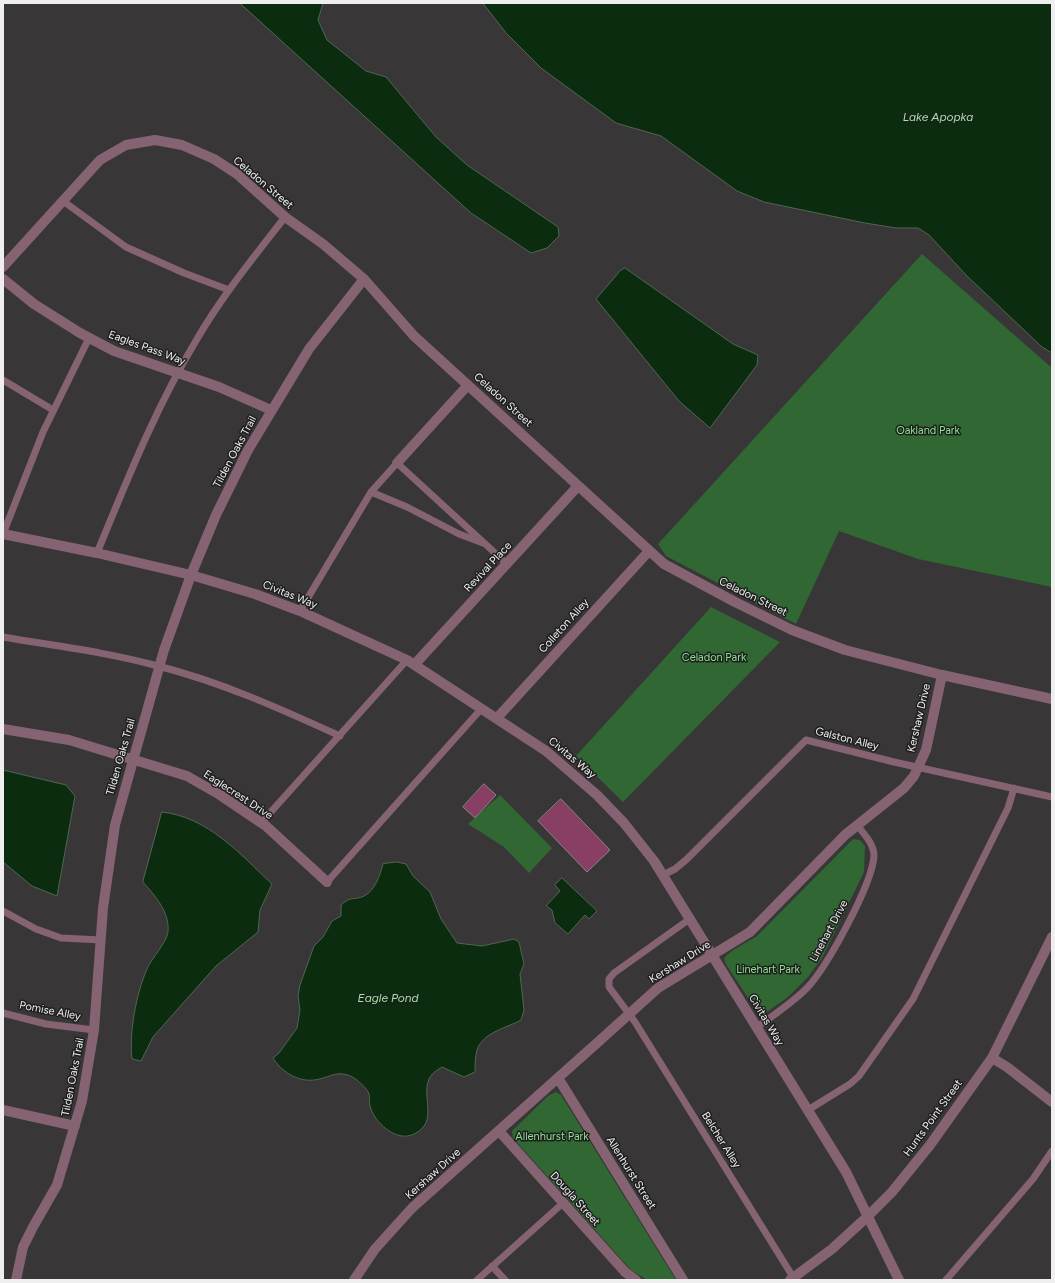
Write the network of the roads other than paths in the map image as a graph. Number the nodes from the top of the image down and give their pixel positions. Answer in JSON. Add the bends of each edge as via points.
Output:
{"nodes":[{"id":1,"x":63,"y":200,"type":"junction"},
{"id":2,"x":285,"y":217,"type":"junction"},
{"id":3,"x":3,"y":267,"type":"edge"},
{"id":4,"x":3,"y":279,"type":"edge"},
{"id":5,"x":364,"y":279,"type":"junction"},
{"id":6,"x":229,"y":290,"type":"junction"},
{"id":7,"x":89,"y":338,"type":"junction"},
{"id":8,"x":178,"y":372,"type":"junction"},
{"id":9,"x":3,"y":380,"type":"edge"},
{"id":10,"x":468,"y":385,"type":"junction"},
{"id":11,"x":53,"y":410,"type":"junction"},
{"id":12,"x":271,"y":410,"type":"junction"},
{"id":13,"x":397,"y":462,"type":"junction"},
{"id":14,"x":578,"y":486,"type":"junction"},
{"id":15,"x":371,"y":492,"type":"junction"},
{"id":16,"x":3,"y":534,"type":"edge"},
{"id":17,"x":485,"y":544,"type":"junction"},
{"id":18,"x":649,"y":551,"type":"junction"},
{"id":19,"x":97,"y":553,"type":"junction"},
{"id":20,"x":507,"y":564,"type":"junction"},
{"id":21,"x":191,"y":575,"type":"junction"},
{"id":22,"x":300,"y":611,"type":"junction"},
{"id":23,"x":3,"y":637,"type":"edge"},
{"id":24,"x":411,"y":662,"type":"junction"},
{"id":25,"x":159,"y":666,"type":"junction"},
{"id":26,"x":942,"y":675,"type":"junction"},
{"id":27,"x":1052,"y":700,"type":"edge"},
{"id":28,"x":482,"y":708,"type":"junction"},
{"id":29,"x":497,"y":718,"type":"junction"},
{"id":30,"x":3,"y":729,"type":"edge"},
{"id":31,"x":340,"y":736,"type":"junction"},
{"id":32,"x":132,"y":760,"type":"junction"},
{"id":33,"x":919,"y":768,"type":"junction"},
{"id":34,"x":1014,"y":788,"type":"junction"},
{"id":35,"x":1052,"y":797,"type":"edge"},
{"id":36,"x":261,"y":823,"type":"junction"},
{"id":37,"x":857,"y":825,"type":"junction"},
{"id":38,"x":663,"y":875,"type":"junction"},
{"id":39,"x":327,"y":882,"type":"joint"},
{"id":40,"x":3,"y":911,"type":"edge"},
{"id":41,"x":690,"y":918,"type":"junction"},
{"id":42,"x":1052,"y":937,"type":"edge"},
{"id":43,"x":101,"y":940,"type":"junction"},
{"id":44,"x":713,"y":955,"type":"junction"},
{"id":45,"x":3,"y":1013,"type":"edge"},
{"id":46,"x":629,"y":1014,"type":"junction"},
{"id":47,"x":757,"y":1027,"type":"junction"},
{"id":48,"x":94,"y":1030,"type":"junction"},
{"id":49,"x":992,"y":1058,"type":"junction"},
{"id":50,"x":558,"y":1078,"type":"junction"},
{"id":51,"x":1052,"y":1102,"type":"edge"},
{"id":52,"x":3,"y":1110,"type":"edge"},
{"id":53,"x":808,"y":1110,"type":"junction"},
{"id":54,"x":75,"y":1126,"type":"junction"},
{"id":55,"x":499,"y":1131,"type":"junction"},
{"id":56,"x":1052,"y":1151,"type":"edge"},
{"id":57,"x":563,"y":1203,"type":"junction"},
{"id":58,"x":867,"y":1217,"type":"junction"},
{"id":59,"x":492,"y":1266,"type":"junction"},
{"id":60,"x":791,"y":1279,"type":"edge"},
{"id":61,"x":16,"y":1280,"type":"edge"},
{"id":62,"x":354,"y":1280,"type":"edge"},
{"id":63,"x":477,"y":1280,"type":"edge"},
{"id":64,"x":504,"y":1280,"type":"edge"},
{"id":65,"x":636,"y":1280,"type":"edge"},
{"id":66,"x":683,"y":1280,"type":"edge"},
{"id":67,"x":900,"y":1280,"type":"edge"},
{"id":68,"x":946,"y":1280,"type":"edge"}],
"edges":[{"from":1,"to":2,"type":"street","name":"Celadon Street","via":[[100,160],[126,145],[155,140],[182,144],[214,159],[237,174]]},
{"from":1,"to":3,"type":"street","name":"Celadon Street"},
{"from":1,"to":6,"type":"lane","via":[[126,247]]},
{"from":2,"to":5,"type":"street","name":"Celadon Street","via":[[323,244]]},
{"from":2,"to":6,"type":"lane"},
{"from":4,"to":7,"type":"street","name":"Eagles Pass Way","via":[[34,304]]},
{"from":5,"to":10,"type":"street","name":"Celadon Street","via":[[414,336]]},
{"from":5,"to":12,"type":"street","name":"Tilden Oaks Trail","via":[[309,349]]},
{"from":6,"to":8,"type":"lane"},
{"from":7,"to":8,"type":"street","name":"Eagles Pass Way","via":[[114,351]]},
{"from":7,"to":11,"type":"lane"},
{"from":8,"to":12,"type":"street","name":"Eagles Pass Way"},
{"from":8,"to":19,"type":"lane","via":[[133,465]]},
{"from":9,"to":11,"type":"lane"},
{"from":10,"to":13,"type":"street"},
{"from":10,"to":14,"type":"street","name":"Celadon Street"},
{"from":11,"to":16,"type":"lane"},
{"from":12,"to":21,"type":"street","name":"Tilden Oaks Trail","via":[[216,515]]},
{"from":13,"to":15,"type":"lane"},
{"from":13,"to":17,"type":"lane"},
{"from":14,"to":18,"type":"street","name":"Celadon Street"},
{"from":14,"to":20,"type":"street","name":"Revival Place"},
{"from":15,"to":17,"type":"lane"},
{"from":15,"to":22,"type":"lane"},
{"from":16,"to":19,"type":"street","name":"Civitas Way"},
{"from":17,"to":20,"type":"lane"},
{"from":18,"to":26,"type":"street","name":"Celadon Street","via":[[664,564],[693,581],[792,630],[845,650]]},
{"from":18,"to":29,"type":"street","name":"Colleton Alley"},
{"from":19,"to":21,"type":"street","name":"Civitas Way"},
{"from":20,"to":24,"type":"street","name":"Revival Place"},
{"from":21,"to":22,"type":"street","name":"Civitas Way","via":[[255,594]]},
{"from":21,"to":25,"type":"street","name":"Tilden Oaks Trail"},
{"from":22,"to":24,"type":"street","name":"Civitas Way"},
{"from":23,"to":25,"type":"lane","via":[[95,651]]},
{"from":24,"to":28,"type":"street","name":"Civitas Way"},
{"from":24,"to":31,"type":"lane"},
{"from":25,"to":31,"type":"lane","via":[[226,687]]},
{"from":25,"to":32,"type":"street","name":"Tilden Oaks Trail"},
{"from":26,"to":27,"type":"street","name":"Celadon Street"},
{"from":26,"to":33,"type":"street","name":"Kershaw Drive","via":[[926,750]]},
{"from":28,"to":29,"type":"street","name":"Civitas Way"},
{"from":28,"to":39,"type":"lane"},
{"from":29,"to":38,"type":"street","name":"Civitas Way","via":[[546,751],[597,795],[624,823]]},
{"from":30,"to":32,"type":"street","name":"Eaglecrest Drive","via":[[69,740]]},
{"from":31,"to":36,"type":"lane"},
{"from":32,"to":36,"type":"street","name":"Eaglecrest Drive","via":[[186,776]]},
{"from":32,"to":43,"type":"street","name":"Tilden Oaks Trail","via":[[115,825]]},
{"from":33,"to":34,"type":"lane","name":"Galston Alley"},
{"from":33,"to":37,"type":"street","name":"Kershaw Drive","via":[[904,788]]},
{"from":33,"to":38,"type":"lane","name":"Galston Alley","via":[[806,740],[687,859]]},
{"from":34,"to":35,"type":"lane","name":"Galston Alley"},
{"from":34,"to":53,"type":"lane","via":[[1008,808],[913,999],[859,1076]]},
{"from":36,"to":39,"type":"street","name":"Eaglecrest Drive"},
{"from":37,"to":44,"type":"street","name":"Kershaw Drive","via":[[750,932]]},
{"from":37,"to":47,"type":"lane","name":"Linehart Drive","via":[[869,840],[874,855],[870,878],[827,962],[809,986],[795,1000]]},
{"from":38,"to":41,"type":"street","name":"Civitas Way"},
{"from":40,"to":43,"type":"lane","via":[[36,929],[61,938]]},
{"from":41,"to":44,"type":"street","name":"Civitas Way"},
{"from":41,"to":46,"type":"lane","name":"Belcher Alley","via":[[614,972],[609,979],[609,988]]},
{"from":42,"to":49,"type":"street","name":"Hunts Point Street"},
{"from":43,"to":48,"type":"street","name":"Tilden Oaks Trail"},
{"from":44,"to":46,"type":"street","name":"Kershaw Drive","via":[[658,988]]},
{"from":44,"to":47,"type":"street","name":"Civitas Way"},
{"from":45,"to":48,"type":"lane","name":"Pomise Alley","via":[[46,1024]]},
{"from":46,"to":50,"type":"street","name":"Kershaw Drive"},
{"from":46,"to":60,"type":"lane","name":"Belcher Alley"},
{"from":47,"to":53,"type":"street","name":"Civitas Way"},
{"from":48,"to":54,"type":"street","name":"Tilden Oaks Trail","via":[[82,1101]]},
{"from":49,"to":51,"type":"street"},
{"from":49,"to":58,"type":"street","name":"Hunts Point Street","via":[[930,1145],[892,1192]]},
{"from":50,"to":55,"type":"street","name":"Kershaw Drive"},
{"from":50,"to":66,"type":"street","name":"Allenhurst Street"},
{"from":52,"to":54,"type":"street"},
{"from":53,"to":58,"type":"street","name":"Civitas Way","via":[[846,1172]]},
{"from":54,"to":61,"type":"street","name":"Tilden Oaks Trail","via":[[57,1186],[23,1247]]},
{"from":55,"to":57,"type":"street","name":"Dougla Street"},
{"from":55,"to":62,"type":"street","name":"Kershaw Drive","via":[[412,1208],[375,1249]]},
{"from":56,"to":68,"type":"lane","via":[[1034,1179]]},
{"from":57,"to":59,"type":"lane"},
{"from":57,"to":65,"type":"street","name":"Dougla Street","via":[[625,1272]]},
{"from":58,"to":60,"type":"street","name":"Hunts Point Street","via":[[832,1249]]},
{"from":58,"to":67,"type":"street","name":"Civitas Way"},
{"from":59,"to":63,"type":"lane"},
{"from":59,"to":64,"type":"lane"}]}
